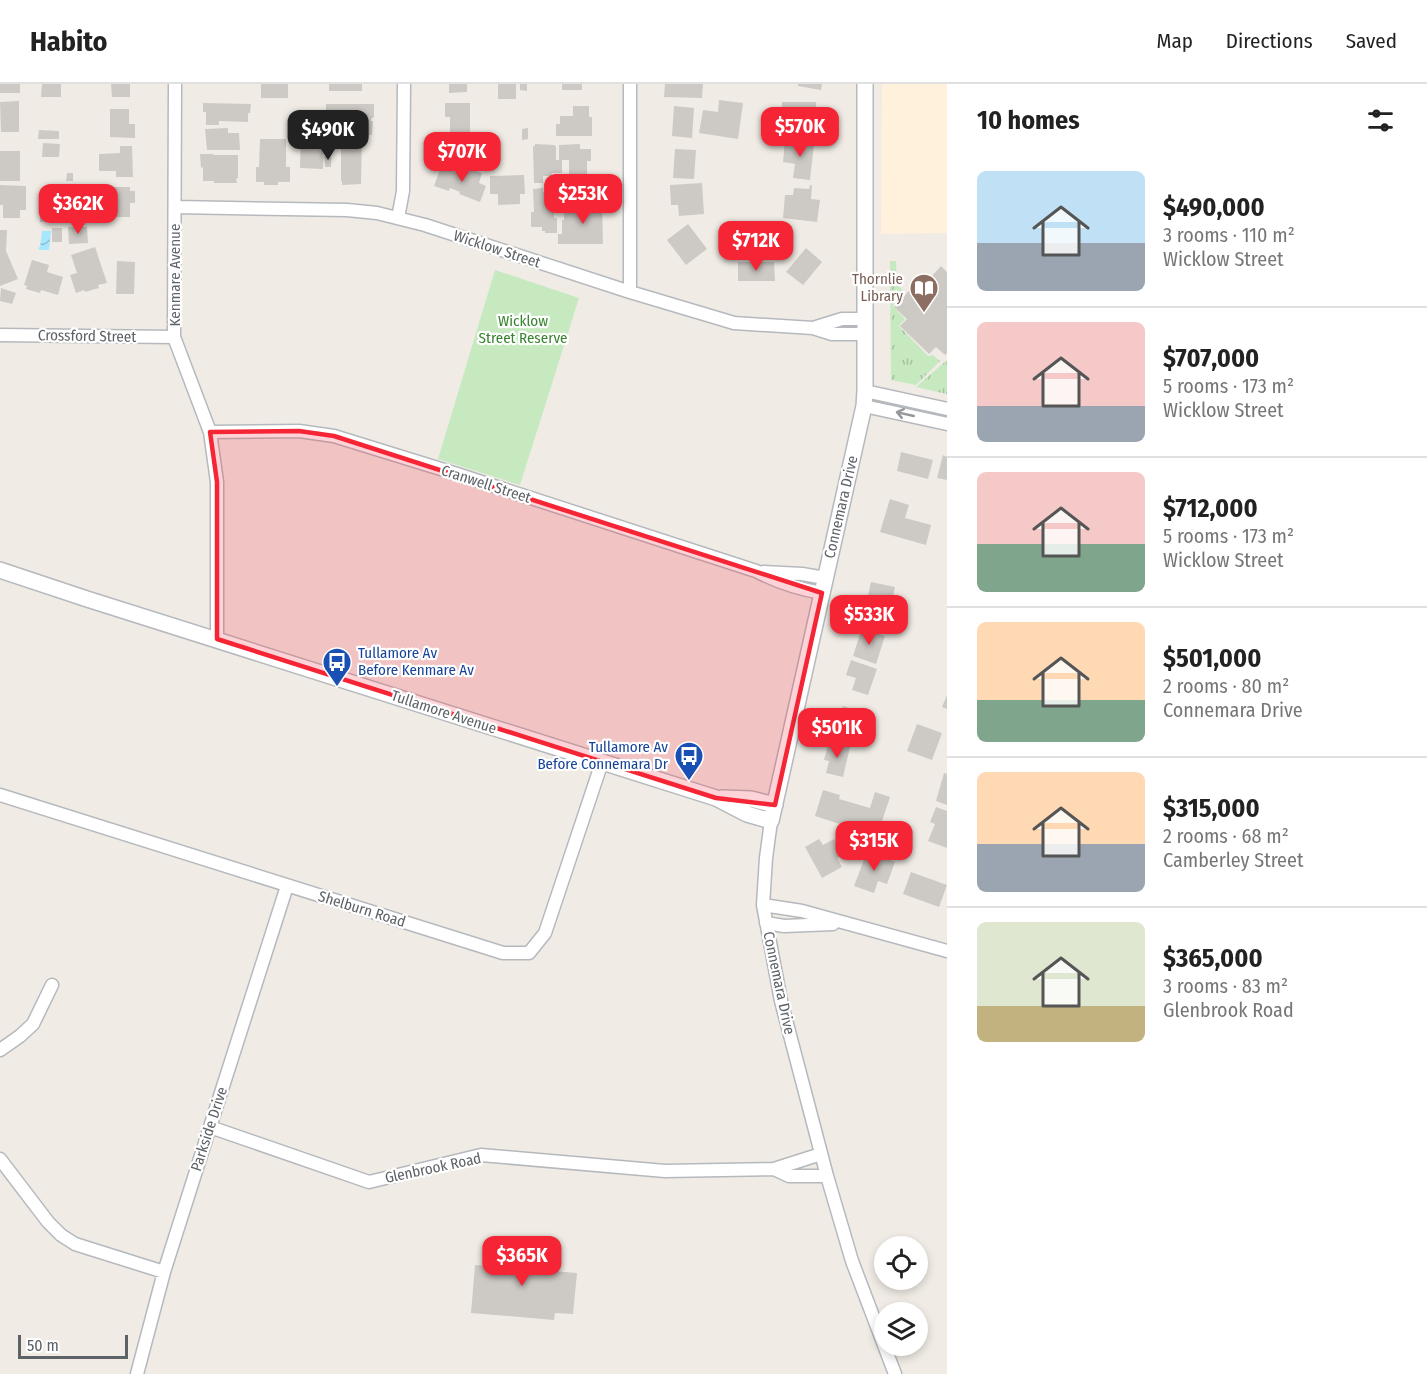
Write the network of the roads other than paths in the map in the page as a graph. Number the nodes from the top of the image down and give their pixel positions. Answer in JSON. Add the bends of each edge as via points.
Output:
{"nodes":[{"id":1,"x":175,"y":84,"type":"edge"},
{"id":2,"x":404,"y":84,"type":"edge"},
{"id":3,"x":630,"y":84,"type":"edge"},
{"id":4,"x":865,"y":84,"type":"edge"},
{"id":5,"x":175,"y":207,"type":"junction"},
{"id":6,"x":398,"y":218,"type":"junction"},
{"id":7,"x":630,"y":292,"type":"junction"},
{"id":8,"x":865,"y":327,"type":"junction"},
{"id":9,"x":0,"y":335,"type":"edge"},
{"id":10,"x":174,"y":337,"type":"junction"},
{"id":11,"x":864,"y":398,"type":"junction"},
{"id":12,"x":947,"y":409,"type":"edge"},
{"id":13,"x":947,"y":424,"type":"edge"},
{"id":14,"x":210,"y":432,"type":"junction"},
{"id":15,"x":0,"y":570,"type":"edge"},
{"id":16,"x":823,"y":586,"type":"junction"},
{"id":17,"x":217,"y":639,"type":"junction"},
{"id":18,"x":602,"y":762,"type":"junction"},
{"id":19,"x":0,"y":795,"type":"edge"},
{"id":20,"x":716,"y":798,"type":"junction"},
{"id":21,"x":775,"y":805,"type":"junction"},
{"id":22,"x":771,"y":821,"type":"junction"},
{"id":23,"x":287,"y":886,"type":"junction"},
{"id":24,"x":763,"y":905,"type":"junction"},
{"id":25,"x":766,"y":922,"type":"junction"},
{"id":26,"x":847,"y":924,"type":"junction"},
{"id":27,"x":947,"y":951,"type":"edge"},
{"id":28,"x":52,"y":985,"type":"dead end"},
{"id":29,"x":0,"y":1050,"type":"edge"},
{"id":30,"x":210,"y":1127,"type":"junction"},
{"id":31,"x":821,"y":1154,"type":"junction"},
{"id":32,"x":0,"y":1159,"type":"edge"},
{"id":33,"x":774,"y":1169,"type":"junction"},
{"id":34,"x":827,"y":1176,"type":"junction"},
{"id":35,"x":164,"y":1272,"type":"junction"},
{"id":36,"x":137,"y":1374,"type":"edge"},
{"id":37,"x":895,"y":1374,"type":"edge"}],
"edges":[{"from":1,"to":5,"type":"street","name":"Kenmare Avenue"},
{"from":2,"to":6,"type":"street","via":[[403,191]]},
{"from":3,"to":7,"type":"street"},
{"from":4,"to":8,"type":"street","name":"Connemara Drive"},
{"from":5,"to":6,"type":"street","name":"Wicklow Street","via":[[347,210]]},
{"from":5,"to":10,"type":"street","name":"Kenmare Avenue"},
{"from":6,"to":7,"type":"street","name":"Wicklow Street"},
{"from":7,"to":8,"type":"street","name":"Wicklow Street","via":[[734,323],[813,328],[832,334]]},
{"from":8,"to":11,"type":"street","name":"Connemara Drive"},
{"from":9,"to":10,"type":"street","name":"Crossford Street"},
{"from":10,"to":14,"type":"street","name":"Kenmare Avenue"},
{"from":11,"to":12,"type":"street"},
{"from":13,"to":11,"type":"street","one_way":true},
{"from":11,"to":16,"type":"street","name":"Connemara Drive"},
{"from":14,"to":16,"type":"street","name":"Cranwell Street","via":[[299,430],[334,436],[756,571],[799,589]]},
{"from":14,"to":17,"type":"street","name":"Kenmare Avenue","via":[[217,482]]},
{"from":15,"to":17,"type":"street","name":"Tullamore Avenue"},
{"from":16,"to":21,"type":"street","name":"Connemara Drive"},
{"from":17,"to":18,"type":"street","name":"Tullamore Avenue"},
{"from":18,"to":20,"type":"street","name":"Tullamore Avenue"},
{"from":18,"to":23,"type":"street","name":"Shelburn Road","via":[[545,933],[529,953],[503,952]]},
{"from":19,"to":23,"type":"street","name":"Shelburn Road"},
{"from":20,"to":21,"type":"street","name":"Tullamore Avenue","via":[[751,799]]},
{"from":20,"to":22,"type":"street","name":"Tullamore Avenue"},
{"from":21,"to":22,"type":"street","name":"Connemara Drive"},
{"from":22,"to":24,"type":"street","name":"Connemara Drive"},
{"from":23,"to":30,"type":"street","name":"Parkside Drive"},
{"from":24,"to":25,"type":"street","name":"Connemara Drive"},
{"from":24,"to":26,"type":"street"},
{"from":25,"to":26,"type":"street","via":[[784,926]]},
{"from":25,"to":31,"type":"street","name":"Connemara Drive","via":[[781,1001]]},
{"from":26,"to":27,"type":"street"},
{"from":28,"to":29,"type":"street","via":[[33,1024]]},
{"from":30,"to":33,"type":"street","name":"Glenbrook Road","via":[[369,1182],[481,1155],[665,1171]]},
{"from":30,"to":35,"type":"street","name":"Parkside Drive"},
{"from":31,"to":33,"type":"street","name":"Glenbrook Road"},
{"from":31,"to":34,"type":"street","name":"Connemara Drive"},
{"from":32,"to":35,"type":"street","via":[[61,1235],[75,1244]]},
{"from":33,"to":34,"type":"street","name":"Glenbrook Road","via":[[789,1176]]},
{"from":34,"to":37,"type":"street","name":"Connemara Drive","via":[[852,1261]]},
{"from":35,"to":36,"type":"street","name":"Parkside Drive"}]}
